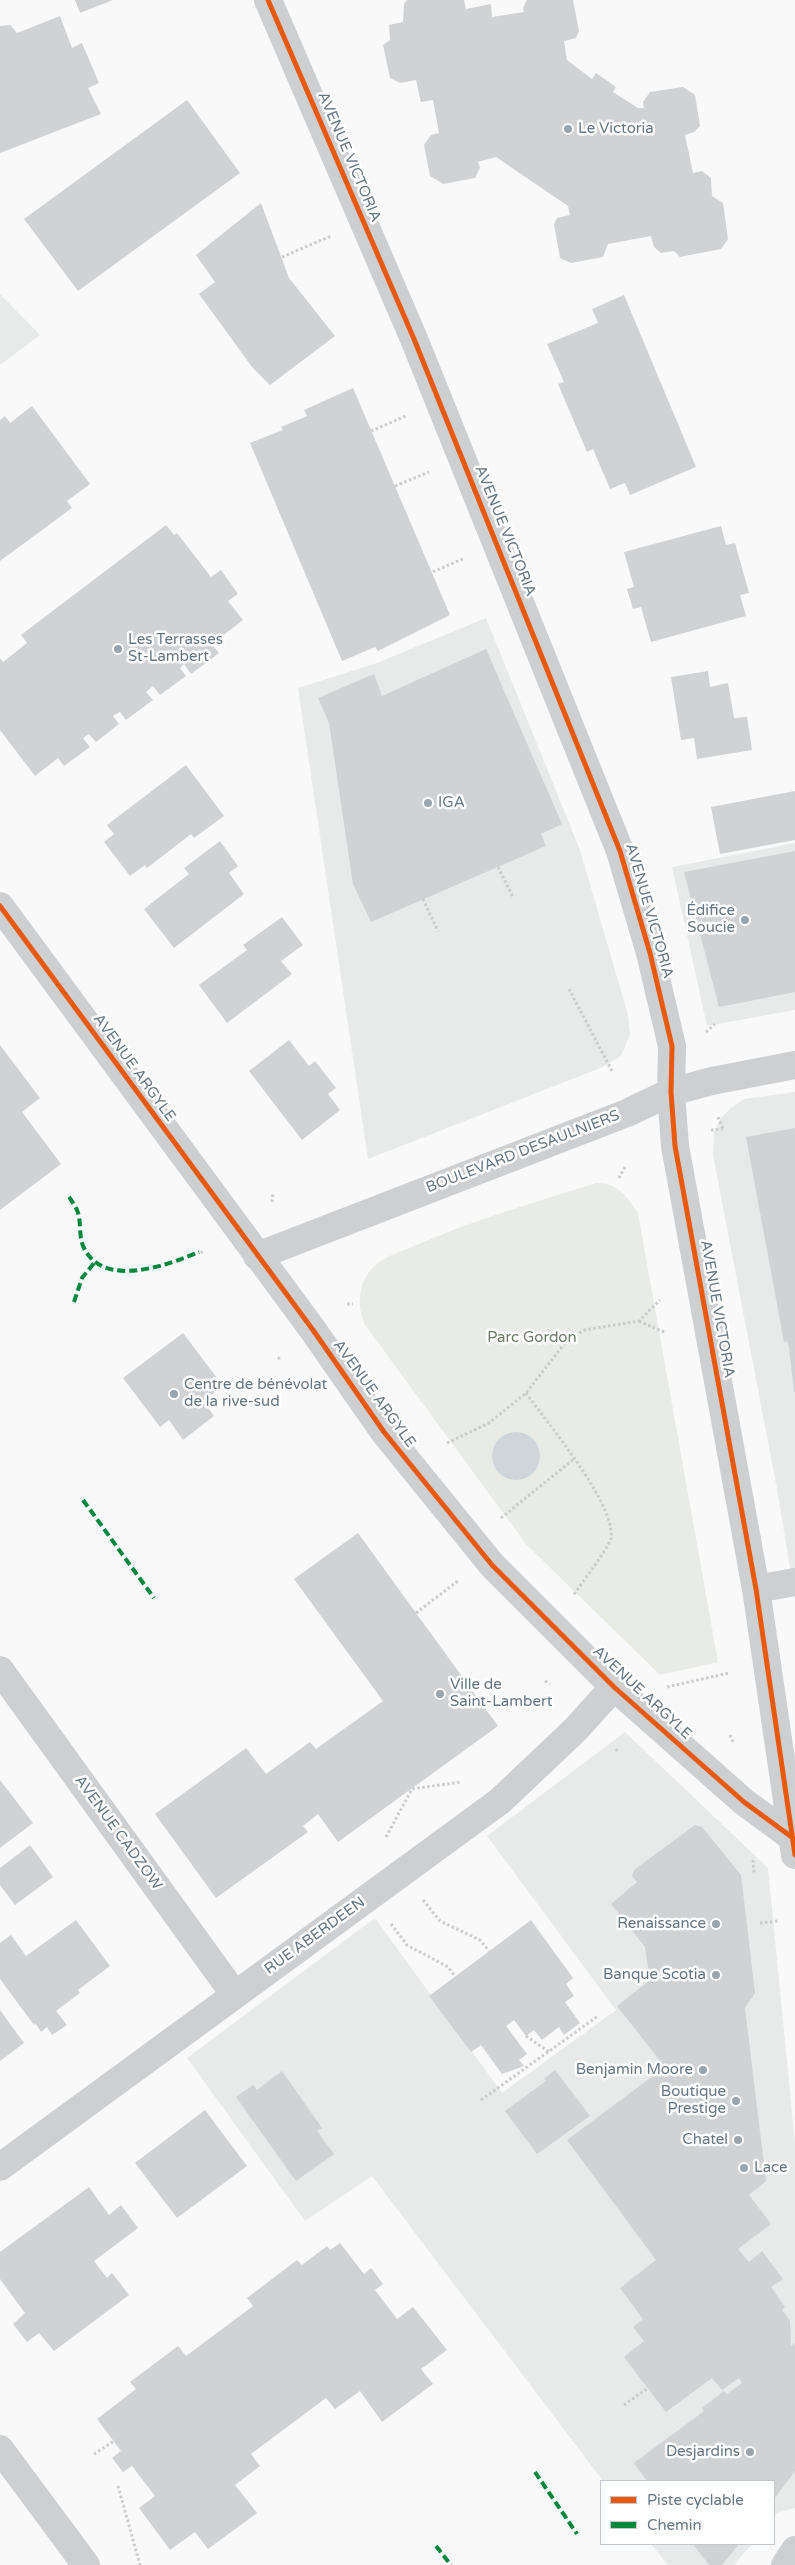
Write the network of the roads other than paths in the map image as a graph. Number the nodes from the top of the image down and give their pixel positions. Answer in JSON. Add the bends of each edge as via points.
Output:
{"nodes":[{"id":1,"x":268,"y":0,"type":"edge"},
{"id":2,"x":0,"y":906,"type":"edge"},
{"id":3,"x":795,"y":1065,"type":"edge"},
{"id":4,"x":671,"y":1092,"type":"junction"},
{"id":5,"x":256,"y":1256,"type":"junction"},
{"id":6,"x":795,"y":1582,"type":"edge"},
{"id":7,"x":756,"y":1589,"type":"junction"},
{"id":8,"x":0,"y":1670,"type":"edge"},
{"id":9,"x":614,"y":1687,"type":"junction"},
{"id":10,"x":794,"y":1846,"type":"edge"},
{"id":11,"x":235,"y":1995,"type":"junction"},
{"id":12,"x":0,"y":2167,"type":"edge"},
{"id":13,"x":0,"y":2449,"type":"edge"},
{"id":14,"x":795,"y":2550,"type":"edge"},
{"id":15,"x":86,"y":2565,"type":"edge"},
{"id":16,"x":785,"y":2565,"type":"edge"}],
"edges":[{"from":1,"to":4,"type":"street","name":"AVENUE VICTORIA","via":[[414,339],[620,851],[650,953],[672,1046]]},
{"from":2,"to":5,"type":"street","name":"AVENUE ARGYLE"},
{"from":3,"to":4,"type":"street","name":"BOULEVARD DESAULNIERS"},
{"from":4,"to":5,"type":"street","name":"BOULEVARD DESAULNIERS","via":[[627,1113]]},
{"from":4,"to":7,"type":"street","name":"AVENUE VICTORIA","via":[[675,1146]]},
{"from":5,"to":9,"type":"street","name":"AVENUE ARGYLE","via":[[313,1330],[384,1432],[492,1565]]},
{"from":6,"to":7,"type":"street"},
{"from":7,"to":10,"type":"street","name":"AVENUE VICTORIA"},
{"from":8,"to":11,"type":"street","name":"AVENUE CADZOW"},
{"from":9,"to":10,"type":"street","name":"AVENUE ARGYLE"},
{"from":9,"to":11,"type":"street","name":"RUE ABERDEEN","via":[[508,1795]]},
{"from":11,"to":12,"type":"street","name":"RUE ABERDEEN"},
{"from":13,"to":15,"type":"street"},
{"from":14,"to":16,"type":"street"}]}
